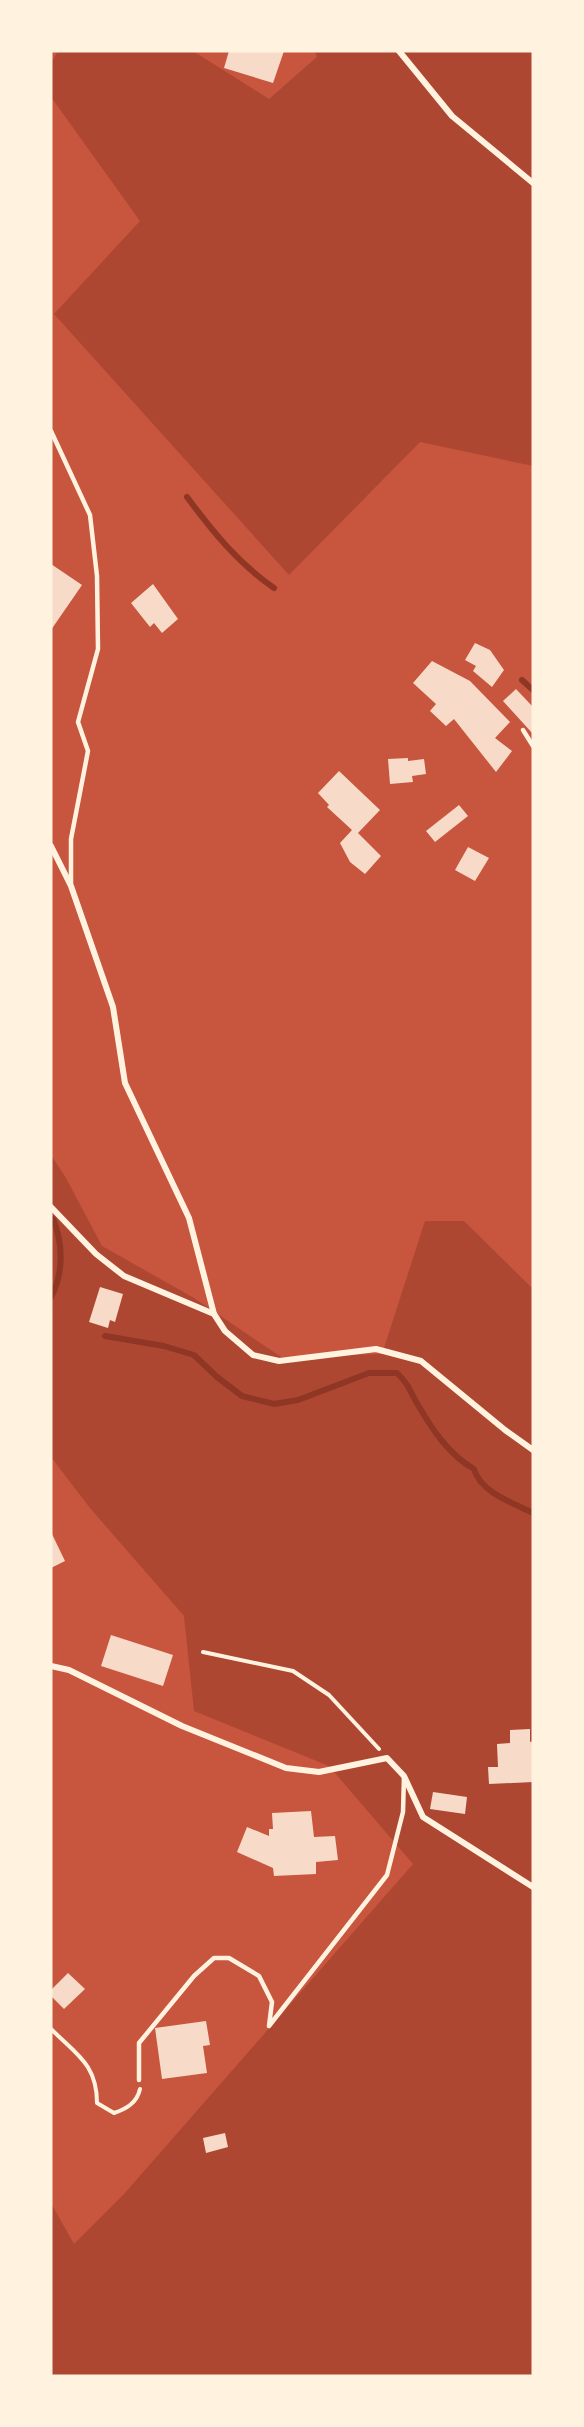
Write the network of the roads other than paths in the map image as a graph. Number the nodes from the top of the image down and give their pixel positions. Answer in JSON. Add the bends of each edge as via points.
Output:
{"nodes":[{"id":1,"x":399,"y":51,"type":"edge"},
{"id":2,"x":533,"y":183,"type":"edge"},
{"id":3,"x":51,"y":431,"type":"edge"},
{"id":4,"x":523,"y":730,"type":"dead end"},
{"id":5,"x":533,"y":746,"type":"edge"},
{"id":6,"x":51,"y":846,"type":"edge"},
{"id":7,"x":71,"y":886,"type":"junction"},
{"id":8,"x":51,"y":1207,"type":"edge"},
{"id":9,"x":214,"y":1314,"type":"junction"},
{"id":10,"x":533,"y":1450,"type":"edge"},
{"id":11,"x":51,"y":1666,"type":"edge"},
{"id":12,"x":404,"y":1776,"type":"junction"},
{"id":13,"x":533,"y":1887,"type":"edge"},
{"id":14,"x":139,"y":2080,"type":"road end"}],
"edges":[{"from":1,"to":2,"type":"street","via":[[452,116]]},
{"from":3,"to":7,"type":"lane","via":[[90,515],[97,576],[98,649],[78,722],[88,751],[71,839]]},
{"from":4,"to":5,"type":"lane"},
{"from":6,"to":7,"type":"street"},
{"from":7,"to":9,"type":"street","via":[[113,1007],[124,1083],[189,1218]]},
{"from":8,"to":9,"type":"street","via":[[96,1254],[124,1276]]},
{"from":9,"to":10,"type":"street","via":[[225,1330],[253,1355],[279,1361],[376,1349],[421,1361]]},
{"from":11,"to":12,"type":"street","via":[[69,1670],[182,1726],[286,1768],[319,1772],[387,1758]]},
{"from":12,"to":13,"type":"street","via":[[423,1817]]},
{"from":12,"to":14,"type":"lane","via":[[403,1812],[387,1875],[269,2026],[272,2002],[260,1976],[229,1958],[214,1958],[194,1976],[139,2043]]}]}
